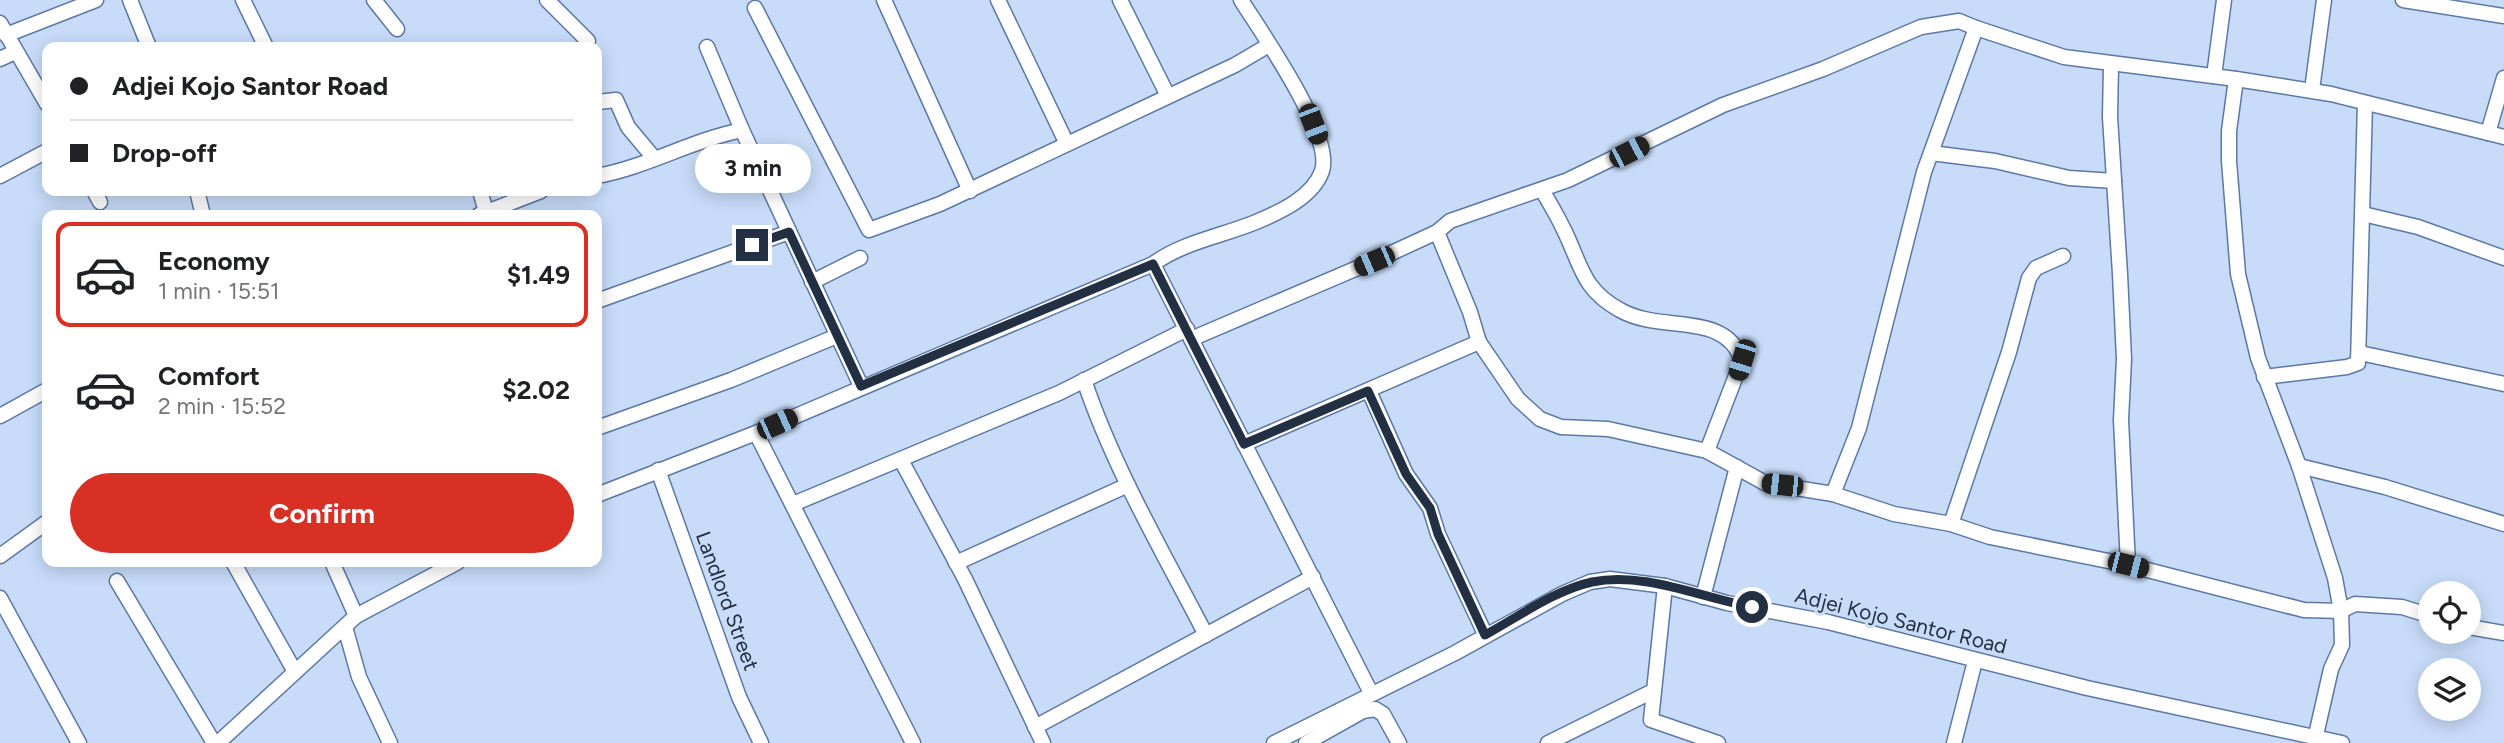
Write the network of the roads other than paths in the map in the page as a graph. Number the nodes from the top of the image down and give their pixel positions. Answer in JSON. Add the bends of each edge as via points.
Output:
{"nodes":[{"id":1,"x":96,"y":0,"type":"edge"},
{"id":2,"x":130,"y":0,"type":"edge"},
{"id":3,"x":243,"y":0,"type":"edge"},
{"id":4,"x":374,"y":0,"type":"edge"},
{"id":5,"x":547,"y":0,"type":"edge"},
{"id":6,"x":884,"y":0,"type":"edge"},
{"id":7,"x":998,"y":0,"type":"edge"},
{"id":8,"x":1120,"y":0,"type":"edge"},
{"id":9,"x":1241,"y":0,"type":"edge"},
{"id":10,"x":2224,"y":0,"type":"edge"},
{"id":11,"x":2324,"y":0,"type":"edge"},
{"id":12,"x":2403,"y":0,"type":"edge"},
{"id":13,"x":755,"y":8,"type":"dead end"},
{"id":14,"x":2504,"y":16,"type":"edge"},
{"id":15,"x":1976,"y":28,"type":"junction"},
{"id":16,"x":3,"y":29,"type":"edge"},
{"id":17,"x":397,"y":29,"type":"dead end"},
{"id":18,"x":588,"y":41,"type":"dead end"},
{"id":19,"x":147,"y":42,"type":"edge"},
{"id":20,"x":264,"y":42,"type":"edge"},
{"id":21,"x":1269,"y":46,"type":"junction"},
{"id":22,"x":707,"y":47,"type":"dead end"},
{"id":23,"x":15,"y":52,"type":"junction"},
{"id":24,"x":0,"y":59,"type":"edge"},
{"id":25,"x":2111,"y":65,"type":"junction"},
{"id":26,"x":2214,"y":76,"type":"junction"},
{"id":27,"x":2504,"y":78,"type":"edge"},
{"id":28,"x":2236,"y":79,"type":"junction"},
{"id":29,"x":2312,"y":90,"type":"junction"},
{"id":30,"x":42,"y":96,"type":"edge"},
{"id":31,"x":1168,"y":96,"type":"junction"},
{"id":32,"x":602,"y":101,"type":"edge"},
{"id":33,"x":2365,"y":103,"type":"junction"},
{"id":34,"x":742,"y":130,"type":"junction"},
{"id":35,"x":2488,"y":133,"type":"junction"},
{"id":36,"x":2504,"y":137,"type":"edge"},
{"id":37,"x":1067,"y":144,"type":"junction"},
{"id":38,"x":1931,"y":153,"type":"junction"},
{"id":39,"x":42,"y":154,"type":"edge"},
{"id":40,"x":654,"y":158,"type":"junction"},
{"id":41,"x":602,"y":174,"type":"edge"},
{"id":42,"x":0,"y":176,"type":"edge"},
{"id":43,"x":2113,"y":181,"type":"junction"},
{"id":44,"x":1542,"y":190,"type":"junction"},
{"id":45,"x":970,"y":191,"type":"junction"},
{"id":46,"x":529,"y":196,"type":"edge"},
{"id":47,"x":494,"y":210,"type":"edge"},
{"id":48,"x":2363,"y":214,"type":"junction"},
{"id":49,"x":789,"y":232,"type":"junction"},
{"id":50,"x":1437,"y":232,"type":"junction"},
{"id":51,"x":2063,"y":256,"type":"dead end"},
{"id":52,"x":860,"y":258,"type":"dead end"},
{"id":53,"x":2504,"y":258,"type":"edge"},
{"id":54,"x":1153,"y":264,"type":"junction"},
{"id":55,"x":812,"y":282,"type":"junction"},
{"id":56,"x":602,"y":299,"type":"edge"},
{"id":57,"x":1189,"y":334,"type":"junction"},
{"id":58,"x":837,"y":336,"type":"junction"},
{"id":59,"x":1479,"y":342,"type":"junction"},
{"id":60,"x":2360,"y":353,"type":"junction"},
{"id":61,"x":2264,"y":377,"type":"junction"},
{"id":62,"x":1084,"y":380,"type":"junction"},
{"id":63,"x":2504,"y":384,"type":"edge"},
{"id":64,"x":861,"y":386,"type":"junction"},
{"id":65,"x":1368,"y":391,"type":"junction"},
{"id":66,"x":42,"y":393,"type":"edge"},
{"id":67,"x":0,"y":416,"type":"edge"},
{"id":68,"x":602,"y":426,"type":"edge"},
{"id":69,"x":756,"y":433,"type":"junction"},
{"id":70,"x":1244,"y":444,"type":"junction"},
{"id":71,"x":1707,"y":451,"type":"junction"},
{"id":72,"x":901,"y":460,"type":"junction"},
{"id":73,"x":2299,"y":466,"type":"junction"},
{"id":74,"x":1737,"y":467,"type":"junction"},
{"id":75,"x":658,"y":470,"type":"junction"},
{"id":76,"x":1128,"y":485,"type":"junction"},
{"id":77,"x":602,"y":493,"type":"edge"},
{"id":78,"x":1832,"y":494,"type":"junction"},
{"id":79,"x":793,"y":504,"type":"junction"},
{"id":80,"x":1951,"y":524,"type":"junction"},
{"id":81,"x":2504,"y":524,"type":"edge"},
{"id":82,"x":42,"y":526,"type":"edge"},
{"id":83,"x":0,"y":556,"type":"edge"},
{"id":84,"x":956,"y":563,"type":"junction"},
{"id":85,"x":2128,"y":565,"type":"junction"},
{"id":86,"x":236,"y":567,"type":"edge"},
{"id":87,"x":334,"y":567,"type":"edge"},
{"id":88,"x":449,"y":567,"type":"edge"},
{"id":89,"x":1313,"y":577,"type":"junction"},
{"id":90,"x":117,"y":581,"type":"dead end"},
{"id":91,"x":1665,"y":586,"type":"junction"},
{"id":92,"x":1703,"y":597,"type":"junction"},
{"id":93,"x":0,"y":598,"type":"edge"},
{"id":94,"x":2341,"y":611,"type":"junction"},
{"id":95,"x":2418,"y":612,"type":"edge"},
{"id":96,"x":356,"y":616,"type":"junction"},
{"id":97,"x":345,"y":627,"type":"junction"},
{"id":98,"x":2481,"y":629,"type":"edge"},
{"id":99,"x":2504,"y":633,"type":"edge"},
{"id":100,"x":1206,"y":635,"type":"junction"},
{"id":101,"x":1485,"y":635,"type":"junction"},
{"id":102,"x":1975,"y":661,"type":"junction"},
{"id":103,"x":294,"y":670,"type":"junction"},
{"id":104,"x":1653,"y":691,"type":"junction"},
{"id":105,"x":1371,"y":694,"type":"junction"},
{"id":106,"x":1035,"y":727,"type":"junction"},
{"id":107,"x":2316,"y":735,"type":"junction"},
{"id":108,"x":1554,"y":742,"type":"edge"},
{"id":109,"x":1711,"y":742,"type":"edge"},
{"id":110,"x":79,"y":743,"type":"edge"},
{"id":111,"x":216,"y":743,"type":"edge"},
{"id":112,"x":390,"y":743,"type":"edge"},
{"id":113,"x":761,"y":743,"type":"edge"},
{"id":114,"x":913,"y":743,"type":"edge"},
{"id":115,"x":1043,"y":743,"type":"edge"},
{"id":116,"x":1273,"y":743,"type":"edge"},
{"id":117,"x":1306,"y":743,"type":"edge"},
{"id":118,"x":1399,"y":743,"type":"edge"},
{"id":119,"x":1954,"y":743,"type":"edge"},
{"id":120,"x":2342,"y":743,"type":"edge"}],
"edges":[{"from":1,"to":16,"type":"street"},
{"from":2,"to":19,"type":"street"},
{"from":3,"to":20,"type":"street"},
{"from":4,"to":17,"type":"street"},
{"from":5,"to":18,"type":"street"},
{"from":6,"to":45,"type":"street"},
{"from":7,"to":37,"type":"street"},
{"from":8,"to":31,"type":"street"},
{"from":9,"to":21,"type":"street"},
{"from":10,"to":26,"type":"street"},
{"from":11,"to":29,"type":"street"},
{"from":12,"to":14,"type":"street"},
{"from":13,"to":45,"type":"street","via":[[869,230]]},
{"from":15,"to":25,"type":"street","via":[[2064,57]]},
{"from":15,"to":38,"type":"street"},
{"from":15,"to":44,"type":"street","via":[[1959,21],[1921,27],[1823,69],[1723,104]]},
{"from":16,"to":23,"type":"street"},
{"from":21,"to":31,"type":"street"},
{"from":21,"to":54,"type":"street","via":[[1313,124],[1323,156],[1321,174],[1307,192],[1280,210]]},
{"from":22,"to":34,"type":"street"},
{"from":23,"to":24,"type":"street"},
{"from":23,"to":30,"type":"street"},
{"from":25,"to":26,"type":"street"},
{"from":25,"to":43,"type":"street"},
{"from":26,"to":28,"type":"street"},
{"from":27,"to":35,"type":"street"},
{"from":28,"to":29,"type":"street"},
{"from":28,"to":61,"type":"street","via":[[2229,141],[2238,274]]},
{"from":29,"to":33,"type":"street"},
{"from":31,"to":37,"type":"street"},
{"from":32,"to":40,"type":"street","via":[[616,100],[628,127]]},
{"from":33,"to":35,"type":"street"},
{"from":33,"to":48,"type":"street"},
{"from":34,"to":40,"type":"street"},
{"from":34,"to":49,"type":"street"},
{"from":35,"to":36,"type":"street"},
{"from":37,"to":45,"type":"street"},
{"from":38,"to":43,"type":"street","via":[[1995,161],[2069,178]]},
{"from":38,"to":78,"type":"street","via":[[1859,428]]},
{"from":39,"to":42,"type":"street"},
{"from":40,"to":41,"type":"street"},
{"from":43,"to":85,"type":"street","via":[[2124,359],[2121,420]]},
{"from":44,"to":50,"type":"street","via":[[1450,220]]},
{"from":44,"to":71,"type":"street","via":[[1585,281],[1599,297],[1643,321],[1719,330],[1737,346],[1742,360]]},
{"from":46,"to":47,"type":"street"},
{"from":48,"to":53,"type":"street","via":[[2418,227]]},
{"from":48,"to":60,"type":"street"},
{"from":49,"to":55,"type":"street"},
{"from":49,"to":56,"type":"street"},
{"from":50,"to":57,"type":"street"},
{"from":50,"to":59,"type":"street"},
{"from":51,"to":80,"type":"street","via":[[2036,268],[2029,278],[2010,352]]},
{"from":52,"to":55,"type":"street"},
{"from":54,"to":57,"type":"street"},
{"from":54,"to":64,"type":"street"},
{"from":55,"to":58,"type":"street"},
{"from":57,"to":62,"type":"street"},
{"from":57,"to":70,"type":"street"},
{"from":58,"to":64,"type":"street"},
{"from":58,"to":68,"type":"street"},
{"from":59,"to":65,"type":"street"},
{"from":59,"to":71,"type":"street","via":[[1518,400],[1540,419],[1561,427],[1608,429]]},
{"from":60,"to":61,"type":"street","via":[[2358,363],[2347,367]]},
{"from":60,"to":63,"type":"street"},
{"from":61,"to":73,"type":"street"},
{"from":62,"to":72,"type":"street"},
{"from":62,"to":76,"type":"street"},
{"from":64,"to":69,"type":"street"},
{"from":65,"to":70,"type":"street"},
{"from":65,"to":101,"type":"street","via":[[1406,474],[1430,508]]},
{"from":66,"to":67,"type":"street"},
{"from":69,"to":75,"type":"street"},
{"from":69,"to":79,"type":"street"},
{"from":70,"to":89,"type":"street"},
{"from":71,"to":74,"type":"street"},
{"from":72,"to":79,"type":"street"},
{"from":72,"to":84,"type":"street"},
{"from":73,"to":81,"type":"street"},
{"from":73,"to":94,"type":"street"},
{"from":74,"to":78,"type":"street","via":[[1765,483]]},
{"from":74,"to":92,"type":"street"},
{"from":75,"to":77,"type":"street"},
{"from":75,"to":113,"type":"street","name":"Landlord Street","via":[[739,697]]},
{"from":76,"to":84,"type":"street"},
{"from":76,"to":100,"type":"street"},
{"from":78,"to":80,"type":"street","via":[[1894,514]]},
{"from":79,"to":114,"type":"street"},
{"from":80,"to":85,"type":"street","via":[[1990,537]]},
{"from":82,"to":83,"type":"street"},
{"from":84,"to":106,"type":"street"},
{"from":85,"to":94,"type":"street","via":[[2304,610]]},
{"from":86,"to":103,"type":"street"},
{"from":87,"to":96,"type":"street"},
{"from":88,"to":96,"type":"street"},
{"from":89,"to":100,"type":"street"},
{"from":89,"to":105,"type":"street"},
{"from":90,"to":111,"type":"street"},
{"from":91,"to":92,"type":"street","name":"Adjei Kojo Santor Road"},
{"from":91,"to":101,"type":"street","name":"Adjei Kojo Santor Road","via":[[1611,579],[1590,582]]},
{"from":91,"to":104,"type":"street"},
{"from":92,"to":102,"type":"street","name":"Adjei Kojo Santor Road","via":[[1828,622]]},
{"from":93,"to":110,"type":"street"},
{"from":94,"to":95,"type":"street","via":[[2355,604]]},
{"from":94,"to":107,"type":"street","via":[[2342,645],[2331,669]]},
{"from":96,"to":97,"type":"street"},
{"from":97,"to":103,"type":"street"},
{"from":97,"to":112,"type":"street","via":[[359,677]]},
{"from":98,"to":99,"type":"street"},
{"from":100,"to":106,"type":"street"},
{"from":101,"to":105,"type":"street","name":"Adjei Kojo Santor Road"},
{"from":102,"to":107,"type":"street","name":"Adjei Kojo Santor Road"},
{"from":102,"to":119,"type":"street"},
{"from":103,"to":111,"type":"street"},
{"from":104,"to":108,"type":"street"},
{"from":104,"to":109,"type":"street","via":[[1651,720]]},
{"from":105,"to":116,"type":"street","name":"Adjei Kojo Santor Road"},
{"from":106,"to":115,"type":"street"},
{"from":107,"to":120,"type":"street","name":"Adjei Kojo Santor Road"},
{"from":117,"to":118,"type":"street","via":[[1363,711],[1375,709]]}]}
